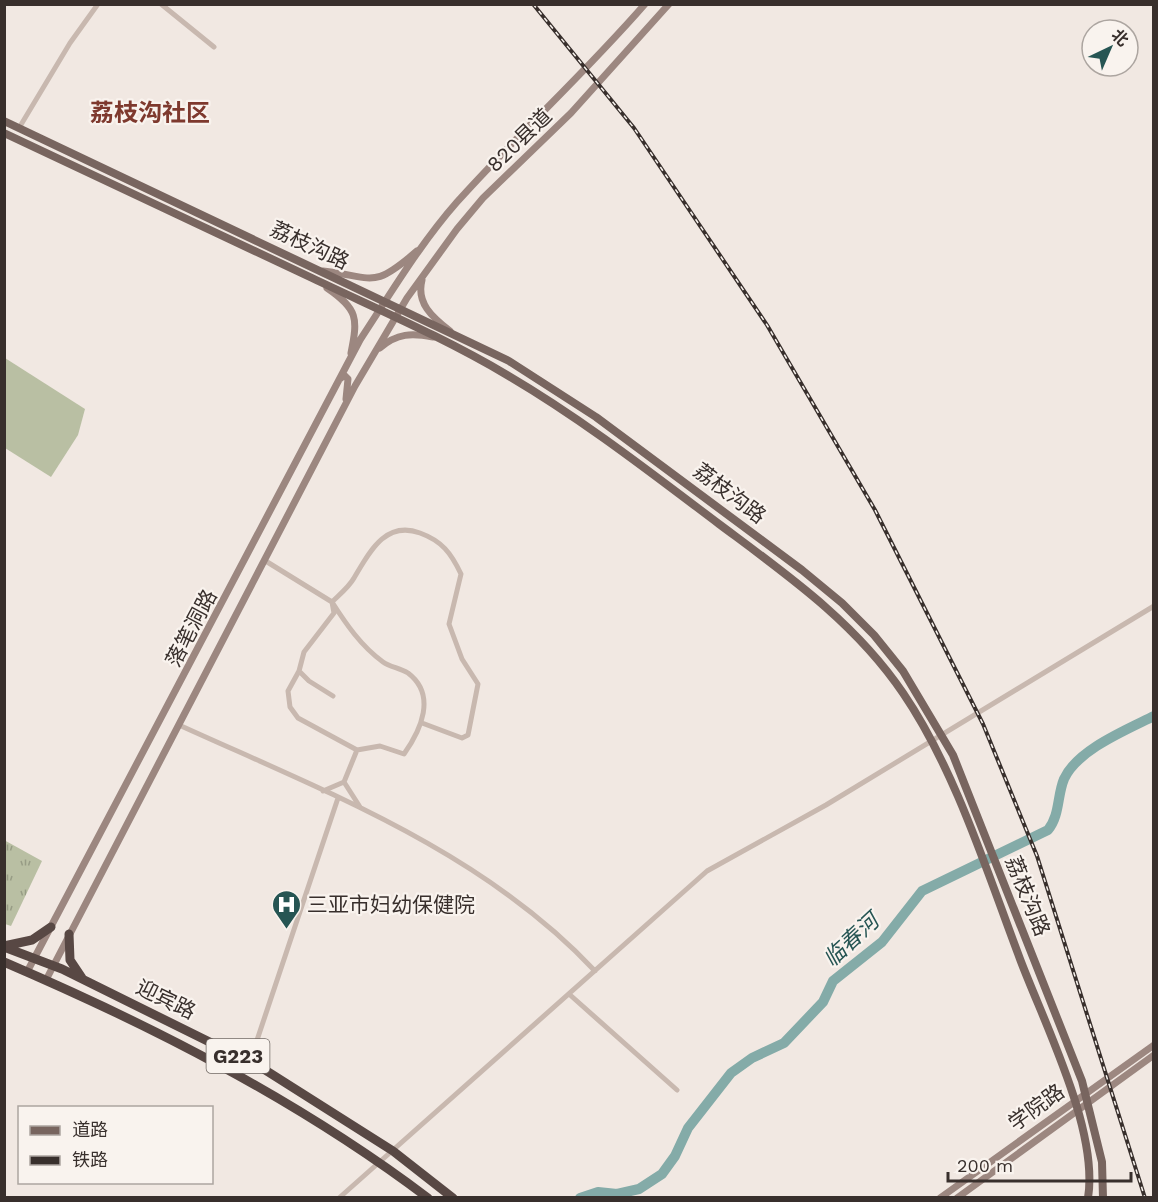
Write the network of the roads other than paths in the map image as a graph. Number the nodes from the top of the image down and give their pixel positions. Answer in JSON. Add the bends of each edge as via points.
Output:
{"nodes":[{"id":1,"x":98,"y":4,"type":"edge"},
{"id":2,"x":161,"y":4,"type":"edge"},
{"id":3,"x":645,"y":4,"type":"edge"},
{"id":4,"x":669,"y":4,"type":"edge"},
{"id":5,"x":214,"y":47,"type":"dead end"},
{"id":6,"x":4,"y":121,"type":"edge"},
{"id":7,"x":19,"y":128,"type":"junction"},
{"id":8,"x":4,"y":133,"type":"edge"},
{"id":9,"x":423,"y":246,"type":"junction"},
{"id":10,"x":322,"y":271,"type":"junction"},
{"id":11,"x":423,"y":274,"type":"junction"},
{"id":12,"x":318,"y":281,"type":"junction"},
{"id":13,"x":386,"y":300,"type":"junction"},
{"id":14,"x":401,"y":308,"type":"junction"},
{"id":15,"x":380,"y":310,"type":"junction"},
{"id":16,"x":394,"y":318,"type":"junction"},
{"id":17,"x":453,"y":332,"type":"junction"},
{"id":18,"x":434,"y":337,"type":"junction"},
{"id":19,"x":369,"y":362,"type":"junction"},
{"id":20,"x":349,"y":363,"type":"junction"},
{"id":21,"x":340,"y":379,"type":"junction"},
{"id":22,"x":343,"y":410,"type":"junction"},
{"id":23,"x":264,"y":560,"type":"junction"},
{"id":24,"x":332,"y":602,"type":"junction"},
{"id":25,"x":1154,"y":606,"type":"edge"},
{"id":26,"x":299,"y":671,"type":"junction"},
{"id":27,"x":333,"y":696,"type":"dead end"},
{"id":28,"x":422,"y":723,"type":"junction"},
{"id":29,"x":178,"y":725,"type":"junction"},
{"id":30,"x":942,"y":735,"type":"junction"},
{"id":31,"x":932,"y":742,"type":"junction"},
{"id":32,"x":357,"y":750,"type":"junction"},
{"id":33,"x":344,"y":782,"type":"junction"},
{"id":34,"x":323,"y":791,"type":"junction"},
{"id":35,"x":338,"y":798,"type":"junction"},
{"id":36,"x":360,"y":808,"type":"junction"},
{"id":37,"x":51,"y":927,"type":"junction"},
{"id":38,"x":69,"y":934,"type":"junction"},
{"id":39,"x":4,"y":947,"type":"edge"},
{"id":40,"x":34,"y":959,"type":"junction"},
{"id":41,"x":4,"y":962,"type":"edge"},
{"id":42,"x":53,"y":966,"type":"junction"},
{"id":43,"x":595,"y":971,"type":"junction"},
{"id":44,"x":27,"y":972,"type":"junction"},
{"id":45,"x":46,"y":980,"type":"junction"},
{"id":46,"x":84,"y":980,"type":"junction"},
{"id":47,"x":569,"y":994,"type":"junction"},
{"id":48,"x":1154,"y":1045,"type":"edge"},
{"id":49,"x":1154,"y":1055,"type":"edge"},
{"id":50,"x":250,"y":1062,"type":"junction"},
{"id":51,"x":677,"y":1090,"type":"dead end"},
{"id":52,"x":1085,"y":1092,"type":"junction"},
{"id":53,"x":1073,"y":1101,"type":"junction"},
{"id":54,"x":1087,"y":1102,"type":"junction"},
{"id":55,"x":1077,"y":1110,"type":"junction"},
{"id":56,"x":393,"y":1151,"type":"junction"},
{"id":57,"x":379,"y":1164,"type":"junction"},
{"id":58,"x":339,"y":1197,"type":"edge"},
{"id":59,"x":428,"y":1197,"type":"edge"},
{"id":60,"x":453,"y":1197,"type":"edge"},
{"id":61,"x":940,"y":1197,"type":"edge"},
{"id":62,"x":957,"y":1197,"type":"edge"},
{"id":63,"x":1088,"y":1197,"type":"edge"},
{"id":64,"x":1103,"y":1197,"type":"edge"}],
"edges":[{"from":1,"to":7,"type":"street"},
{"from":2,"to":5,"type":"street"},
{"from":3,"to":9,"type":"main road","name":"820县道","via":[[603,53],[457,203]]},
{"from":4,"to":11,"type":"main road","name":"820县道","via":[[571,113],[483,198]]},
{"from":6,"to":7,"type":"main road","name":"荔枝沟路"},
{"from":7,"to":10,"type":"main road","name":"荔枝沟路"},
{"from":8,"to":12,"type":"main road","name":"荔枝沟路"},
{"from":9,"to":10,"type":"main road","via":[[390,273],[375,279]]},
{"from":9,"to":13,"type":"main road","name":"820县道"},
{"from":10,"to":13,"type":"main road","name":"荔枝沟路"},
{"from":11,"to":14,"type":"main road","name":"820县道"},
{"from":11,"to":17,"type":"main road","via":[[419,291],[424,305]]},
{"from":12,"to":15,"type":"main road","name":"荔枝沟路"},
{"from":12,"to":20,"type":"main road","via":[[351,306],[356,319]]},
{"from":13,"to":14,"type":"main road","name":"荔枝沟路"},
{"from":13,"to":15,"type":"main road","name":"落笔洞路"},
{"from":14,"to":16,"type":"main road","name":"落笔洞路"},
{"from":14,"to":17,"type":"main road","name":"荔枝沟路"},
{"from":15,"to":16,"type":"main road","name":"荔枝沟路"},
{"from":15,"to":20,"type":"main road","name":"落笔洞路"},
{"from":16,"to":18,"type":"main road","name":"荔枝沟路"},
{"from":16,"to":19,"type":"main road","name":"落笔洞路"},
{"from":17,"to":30,"type":"main road","name":"荔枝沟路","via":[[552,387],[802,570],[874,635],[903,671]]},
{"from":18,"to":19,"type":"main road","via":[[414,333],[394,337]]},
{"from":18,"to":31,"type":"main road","name":"荔枝沟路","via":[[545,398],[794,580],[865,644],[903,693]]},
{"from":19,"to":22,"type":"main road","name":"落笔洞路"},
{"from":20,"to":21,"type":"main road","name":"落笔洞路"},
{"from":21,"to":22,"type":"main road","via":[[345,375],[348,379]]},
{"from":21,"to":37,"type":"main road","name":"落笔洞路"},
{"from":22,"to":23,"type":"main road","name":"落笔洞路"},
{"from":23,"to":24,"type":"street"},
{"from":23,"to":29,"type":"main road","name":"落笔洞路"},
{"from":24,"to":26,"type":"street","via":[[334,613],[304,652]]},
{"from":24,"to":28,"type":"street","via":[[362,643],[384,664],[405,671],[417,681],[423,694]]},
{"from":24,"to":28,"type":"street","via":[[353,580],[363,558],[396,530],[412,530],[434,538],[450,552],[461,574],[449,624],[462,659],[478,684],[468,735],[462,738]]},
{"from":25,"to":30,"type":"street"},
{"from":26,"to":27,"type":"street"},
{"from":26,"to":32,"type":"street","via":[[288,691],[290,707],[298,718]]},
{"from":28,"to":32,"type":"street","via":[[404,754],[380,746]]},
{"from":29,"to":34,"type":"street"},
{"from":29,"to":38,"type":"main road","name":"落笔洞路"},
{"from":30,"to":31,"type":"street"},
{"from":30,"to":52,"type":"main road","name":"荔枝沟路"},
{"from":31,"to":43,"type":"street","via":[[707,871]]},
{"from":31,"to":53,"type":"main road","name":"荔枝沟路","via":[[990,881]]},
{"from":32,"to":33,"type":"street"},
{"from":33,"to":34,"type":"street"},
{"from":33,"to":36,"type":"street"},
{"from":34,"to":35,"type":"street"},
{"from":35,"to":36,"type":"street"},
{"from":35,"to":50,"type":"street"},
{"from":36,"to":43,"type":"street","via":[[420,837],[460,863],[538,919]]},
{"from":37,"to":39,"type":"highway","via":[[32,940]]},
{"from":37,"to":40,"type":"main road","name":"落笔洞路"},
{"from":38,"to":42,"type":"main road","name":"落笔洞路"},
{"from":38,"to":46,"type":"highway","via":[[70,960]]},
{"from":39,"to":40,"type":"highway","name":"迎宾路","number":"G223"},
{"from":40,"to":42,"type":"highway","name":"迎宾路","number":"G223"},
{"from":40,"to":44,"type":"main road","name":"落笔洞路"},
{"from":41,"to":44,"type":"highway","name":"迎宾路","number":"G223"},
{"from":42,"to":45,"type":"main road","name":"落笔洞路"},
{"from":42,"to":46,"type":"highway","name":"迎宾路","number":"G223"},
{"from":43,"to":47,"type":"street"},
{"from":44,"to":45,"type":"highway","name":"迎宾路","number":"G223"},
{"from":45,"to":57,"type":"highway","name":"迎宾路","number":"G223","via":[[170,1037],[252,1083]]},
{"from":46,"to":50,"type":"highway","name":"迎宾路","number":"G223"},
{"from":47,"to":51,"type":"street"},
{"from":47,"to":56,"type":"street"},
{"from":48,"to":52,"type":"main road","name":"学院路"},
{"from":49,"to":54,"type":"main road","name":"学院路"},
{"from":50,"to":56,"type":"highway","name":"迎宾路","number":"G223"},
{"from":52,"to":53,"type":"main road","name":"学院路"},
{"from":52,"to":54,"type":"main road","name":"荔枝沟路"},
{"from":53,"to":55,"type":"main road","name":"荔枝沟路"},
{"from":53,"to":61,"type":"main road","name":"学院路"},
{"from":54,"to":55,"type":"main road","name":"学院路"},
{"from":54,"to":64,"type":"main road","name":"荔枝沟路","via":[[1102,1162]]},
{"from":55,"to":62,"type":"main road","name":"学院路"},
{"from":55,"to":63,"type":"main road","name":"荔枝沟路","via":[[1090,1164]]},
{"from":56,"to":57,"type":"street"},
{"from":56,"to":60,"type":"highway","name":"迎宾路","number":"G223"},
{"from":57,"to":58,"type":"street"},
{"from":57,"to":59,"type":"highway","name":"迎宾路","number":"G223"}]}
